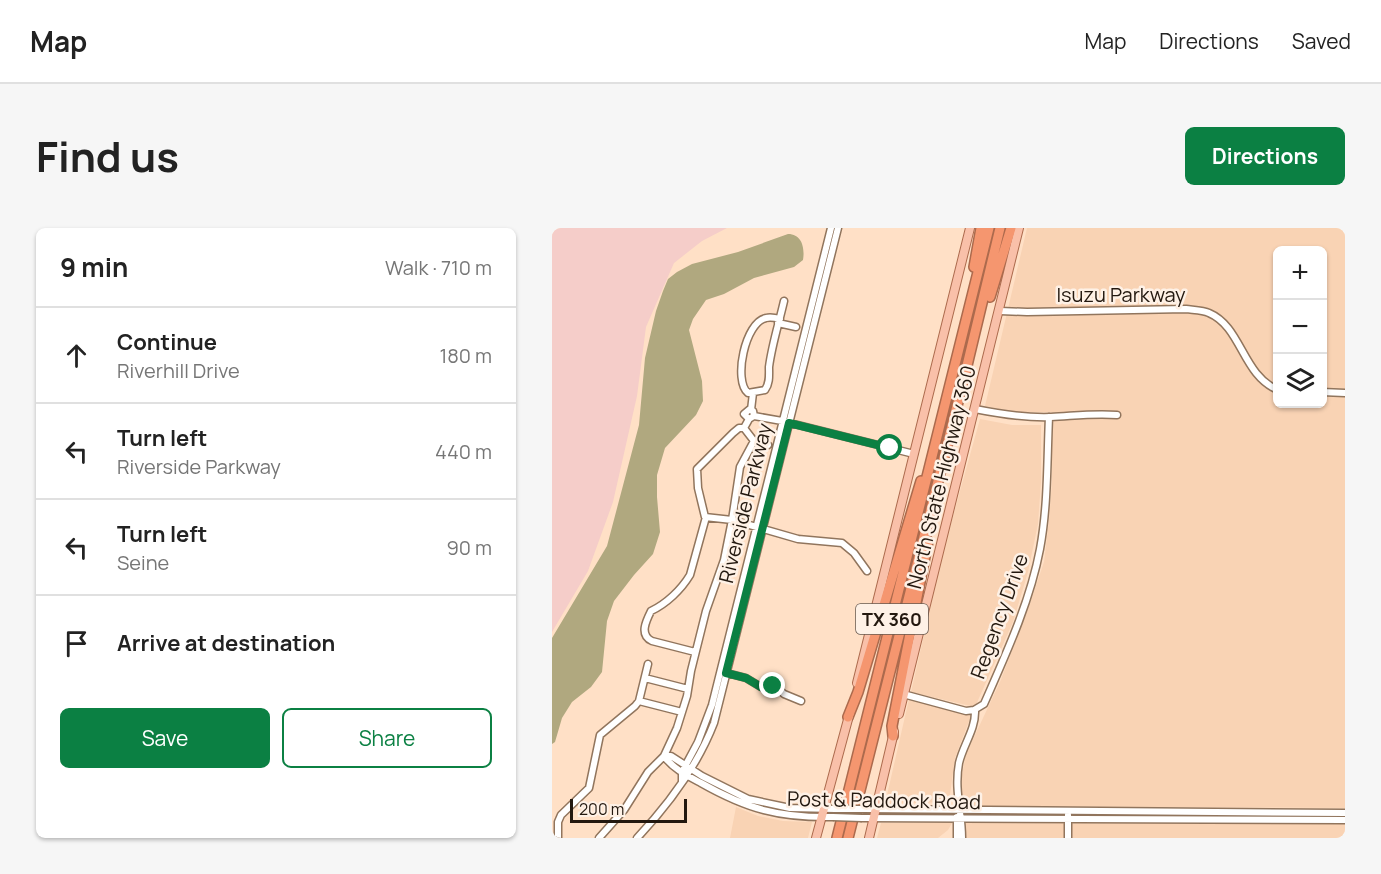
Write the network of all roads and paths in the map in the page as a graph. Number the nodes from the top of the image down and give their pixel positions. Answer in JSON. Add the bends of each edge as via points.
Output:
{"nodes":[{"id":1,"x":835,"y":228,"type":"edge"},
{"id":2,"x":970,"y":228,"type":"edge"},
{"id":3,"x":981,"y":228,"type":"edge"},
{"id":4,"x":989,"y":228,"type":"edge"},
{"id":5,"x":1000,"y":228,"type":"edge"},
{"id":6,"x":1011,"y":228,"type":"edge"},
{"id":7,"x":1019,"y":228,"type":"edge"},
{"id":8,"x":784,"y":301,"type":"dead end"},
{"id":9,"x":1000,"y":311,"type":"junction"},
{"id":10,"x":779,"y":321,"type":"junction"},
{"id":11,"x":796,"y":327,"type":"dead end"},
{"id":12,"x":956,"y":367,"type":"junction"},
{"id":13,"x":964,"y":378,"type":"junction"},
{"id":14,"x":1273,"y":388,"type":"edge"},
{"id":15,"x":753,"y":393,"type":"junction"},
{"id":16,"x":1327,"y":393,"type":"edge"},
{"id":17,"x":1345,"y":393,"type":"edge"},
{"id":18,"x":975,"y":409,"type":"junction"},
{"id":19,"x":945,"y":411,"type":"junction"},
{"id":20,"x":751,"y":415,"type":"junction"},
{"id":21,"x":1117,"y":415,"type":"dead end"},
{"id":22,"x":1048,"y":417,"type":"junction"},
{"id":23,"x":782,"y":421,"type":"junction"},
{"id":24,"x":789,"y":423,"type":"junction"},
{"id":25,"x":744,"y":428,"type":"junction"},
{"id":26,"x":754,"y":441,"type":"junction"},
{"id":27,"x":768,"y":445,"type":"dead end"},
{"id":28,"x":914,"y":454,"type":"junction"},
{"id":29,"x":932,"y":503,"type":"junction"},
{"id":30,"x":706,"y":517,"type":"junction"},
{"id":31,"x":732,"y":520,"type":"junction"},
{"id":32,"x":759,"y":529,"type":"junction"},
{"id":33,"x":867,"y":571,"type":"dead end"},
{"id":34,"x":696,"y":652,"type":"junction"},
{"id":35,"x":648,"y":664,"type":"dead end"},
{"id":36,"x":723,"y":672,"type":"junction"},
{"id":37,"x":645,"y":678,"type":"junction"},
{"id":38,"x":688,"y":689,"type":"junction"},
{"id":39,"x":903,"y":694,"type":"junction"},
{"id":40,"x":639,"y":701,"type":"junction"},
{"id":41,"x":801,"y":701,"type":"dead end"},
{"id":42,"x":975,"y":710,"type":"junction"},
{"id":43,"x":682,"y":712,"type":"junction"},
{"id":44,"x":848,"y":717,"type":"junction"},
{"id":45,"x":893,"y":736,"type":"junction"},
{"id":46,"x":664,"y":756,"type":"junction"},
{"id":47,"x":687,"y":771,"type":"junction"},
{"id":48,"x":752,"y":804,"type":"junction"},
{"id":49,"x":823,"y":809,"type":"junction"},
{"id":50,"x":877,"y":809,"type":"junction"},
{"id":51,"x":958,"y":810,"type":"junction"},
{"id":52,"x":1345,"y":813,"type":"edge"},
{"id":53,"x":1068,"y":815,"type":"junction"},
{"id":54,"x":1286,"y":816,"type":"junction"},
{"id":55,"x":820,"y":818,"type":"junction"},
{"id":56,"x":874,"y":818,"type":"junction"},
{"id":57,"x":959,"y":818,"type":"junction"},
{"id":58,"x":1345,"y":820,"type":"edge"},
{"id":59,"x":558,"y":838,"type":"edge"},
{"id":60,"x":599,"y":838,"type":"edge"},
{"id":61,"x":637,"y":838,"type":"edge"},
{"id":62,"x":816,"y":838,"type":"edge"},
{"id":63,"x":835,"y":838,"type":"edge"},
{"id":64,"x":848,"y":838,"type":"edge"},
{"id":65,"x":869,"y":838,"type":"edge"},
{"id":66,"x":957,"y":838,"type":"edge"},
{"id":67,"x":962,"y":838,"type":"edge"},
{"id":68,"x":1068,"y":838,"type":"edge"}],
"edges":[{"from":1,"to":23,"type":"street","name":"Riverside Parkway"},
{"from":1,"to":24,"type":"street","name":"Riverside Parkway"},
{"from":2,"to":28,"type":"main road","name":"North State Highway 360"},
{"from":3,"to":12,"type":"highway","via":[[954,357]]},
{"from":4,"to":12,"type":"highway","number":"TX 360"},
{"from":5,"to":13,"type":"highway","number":"TX 360"},
{"from":6,"to":13,"type":"highway","via":[[970,371]]},
{"from":7,"to":9,"type":"main road","name":"North State Highway 360"},
{"from":8,"to":10,"type":"street"},
{"from":9,"to":14,"type":"street","name":"Isuzu Parkway","via":[[1186,309],[1208,313],[1226,326],[1259,379]]},
{"from":9,"to":18,"type":"main road","name":"North State Highway 360"},
{"from":10,"to":11,"type":"street"},
{"from":10,"to":15,"type":"street","via":[[769,385]]},
{"from":10,"to":15,"type":"street","via":[[766,318],[749,334],[741,374],[745,392]]},
{"from":12,"to":19,"type":"highway","number":"TX 360"},
{"from":13,"to":29,"type":"highway","number":"TX 360"},
{"from":15,"to":20,"type":"street"},
{"from":16,"to":17,"type":"street"},
{"from":18,"to":22,"type":"street"},
{"from":18,"to":39,"type":"main road","name":"North State Highway 360"},
{"from":19,"to":44,"type":"highway","via":[[939,419]]},
{"from":19,"to":63,"type":"highway","number":"TX 360"},
{"from":20,"to":23,"type":"street"},
{"from":20,"to":25,"type":"street"},
{"from":21,"to":22,"type":"street"},
{"from":22,"to":42,"type":"street","name":"Regency Drive","via":[[1047,494],[1038,561],[994,682],[984,704]]},
{"from":23,"to":24,"type":"street"},
{"from":23,"to":32,"type":"street","name":"Riverside Parkway"},
{"from":24,"to":28,"type":"street"},
{"from":24,"to":32,"type":"street","name":"Riverside Parkway"},
{"from":25,"to":26,"type":"street"},
{"from":25,"to":30,"type":"street","via":[[733,433],[697,470]]},
{"from":26,"to":27,"type":"street"},
{"from":26,"to":31,"type":"street","via":[[740,467]]},
{"from":28,"to":44,"type":"main road","name":"North State Highway 360"},
{"from":29,"to":45,"type":"highway","via":[[931,529]]},
{"from":29,"to":64,"type":"highway","number":"TX 360"},
{"from":30,"to":31,"type":"street"},
{"from":30,"to":34,"type":"street","via":[[690,575],[663,606],[651,611],[644,633],[648,640]]},
{"from":31,"to":32,"type":"street"},
{"from":31,"to":34,"type":"street"},
{"from":32,"to":33,"type":"street","via":[[798,539],[842,543]]},
{"from":32,"to":36,"type":"street","name":"Riverside Parkway"},
{"from":34,"to":38,"type":"street"},
{"from":35,"to":37,"type":"street"},
{"from":36,"to":41,"type":"street","via":[[761,687],[775,686]]},
{"from":36,"to":47,"type":"street","name":"Riverside Parkway"},
{"from":37,"to":38,"type":"street"},
{"from":37,"to":40,"type":"street"},
{"from":38,"to":43,"type":"street"},
{"from":39,"to":42,"type":"street"},
{"from":39,"to":45,"type":"main road","name":"North State Highway 360"},
{"from":40,"to":43,"type":"street"},
{"from":40,"to":59,"type":"street","via":[[600,735],[589,788],[561,815]]},
{"from":42,"to":51,"type":"street","via":[[974,725],[959,764]]},
{"from":43,"to":46,"type":"street"},
{"from":44,"to":49,"type":"main road","name":"North State Highway 360"},
{"from":45,"to":50,"type":"main road","name":"North State Highway 360"},
{"from":46,"to":47,"type":"street","name":"Post & Paddock Road"},
{"from":46,"to":60,"type":"street"},
{"from":47,"to":48,"type":"street","name":"Post & Paddock Road"},
{"from":47,"to":61,"type":"street","name":"Riverside Parkway","via":[[661,812]]},
{"from":48,"to":49,"type":"street","name":"Post & Paddock Road"},
{"from":48,"to":55,"type":"street","name":"Post & Paddock Road","via":[[780,815]]},
{"from":49,"to":50,"type":"street","name":"Post & Paddock Road","bridge":true},
{"from":49,"to":55,"type":"main road","name":"North State Highway 360"},
{"from":50,"to":51,"type":"street","name":"Post & Paddock Road"},
{"from":50,"to":56,"type":"main road","name":"North State Highway 360"},
{"from":51,"to":53,"type":"street","name":"Post & Paddock Road"},
{"from":51,"to":57,"type":"street"},
{"from":52,"to":54,"type":"street","name":"Post & Paddock Road"},
{"from":53,"to":54,"type":"street","name":"Post & Paddock Road"},
{"from":53,"to":57,"type":"street","name":"Post & Paddock Road"},
{"from":53,"to":68,"type":"street"},
{"from":54,"to":58,"type":"street","name":"Post & Paddock Road"},
{"from":55,"to":56,"type":"street","name":"Post & Paddock Road","bridge":true},
{"from":55,"to":62,"type":"main road","name":"North State Highway 360"},
{"from":56,"to":57,"type":"street","name":"Post & Paddock Road"},
{"from":56,"to":65,"type":"main road","name":"North State Highway 360"},
{"from":57,"to":66,"type":"street"},
{"from":57,"to":67,"type":"street"}]}
